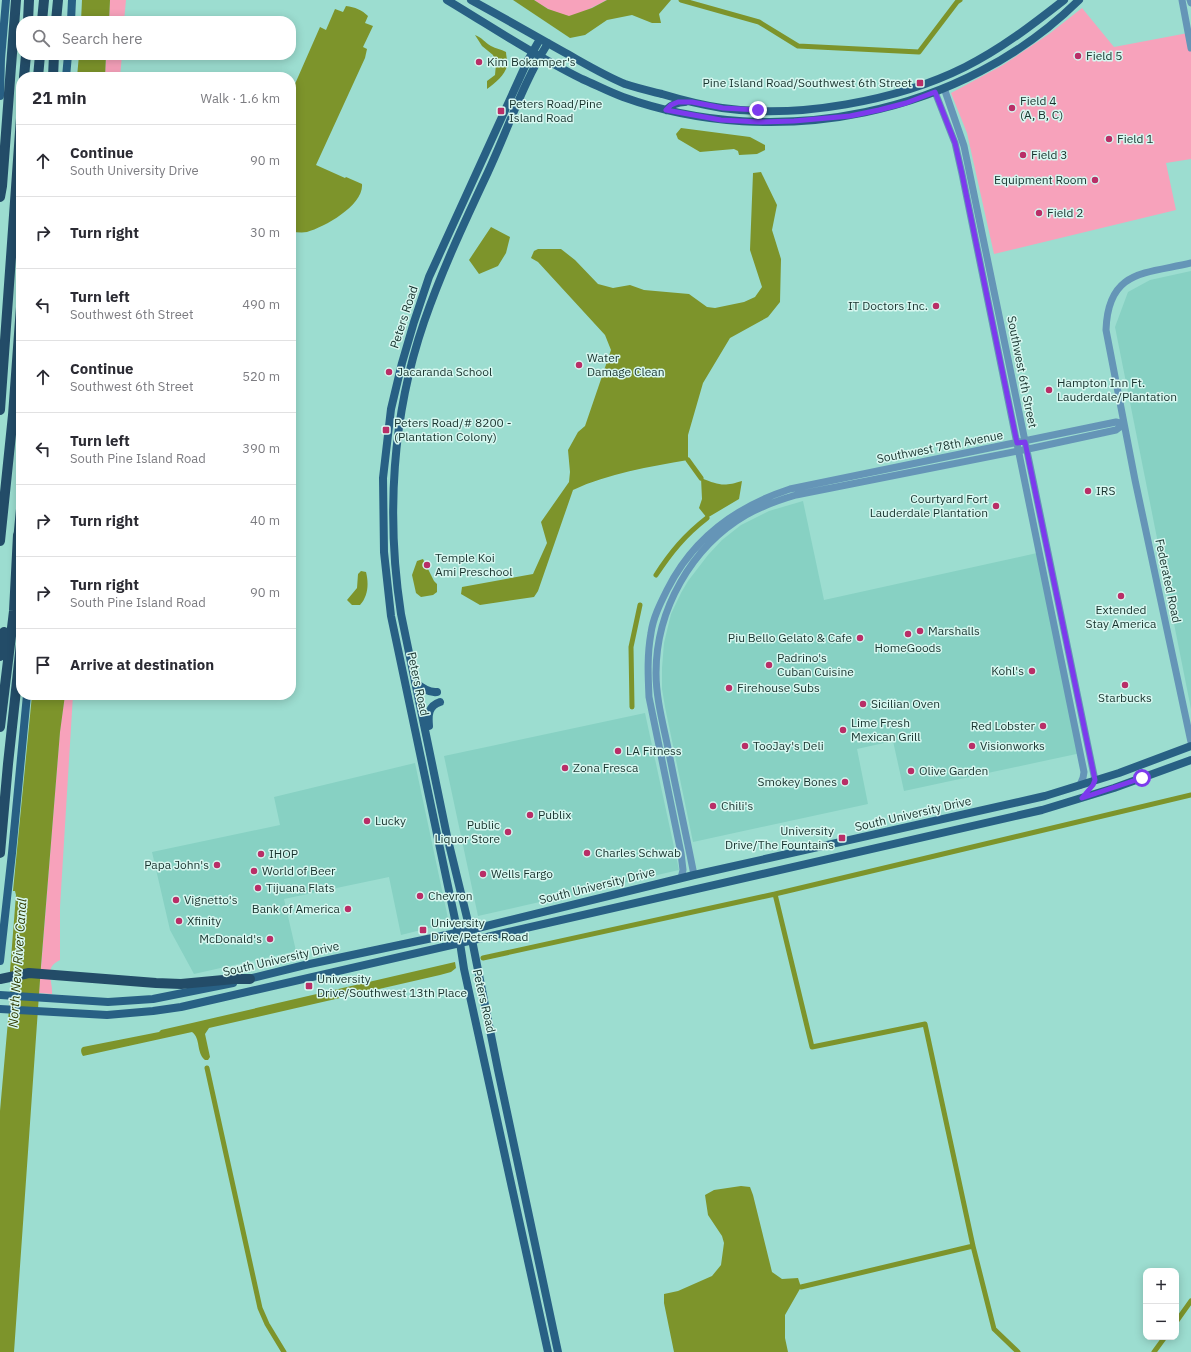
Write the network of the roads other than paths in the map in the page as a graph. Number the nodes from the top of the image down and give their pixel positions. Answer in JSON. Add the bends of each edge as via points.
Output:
{"nodes":[{"id":1,"x":6,"y":0,"type":"edge"},
{"id":2,"x":16,"y":0,"type":"edge"},
{"id":3,"x":30,"y":0,"type":"edge"},
{"id":4,"x":44,"y":0,"type":"edge"},
{"id":5,"x":58,"y":0,"type":"edge"},
{"id":6,"x":72,"y":0,"type":"edge"},
{"id":7,"x":447,"y":0,"type":"edge"},
{"id":8,"x":472,"y":0,"type":"edge"},
{"id":9,"x":1064,"y":0,"type":"edge"},
{"id":10,"x":1079,"y":0,"type":"edge"},
{"id":11,"x":1182,"y":0,"type":"edge"},
{"id":12,"x":1190,"y":0,"type":"edge"},
{"id":13,"x":1191,"y":3,"type":"edge"},
{"id":14,"x":1051,"y":10,"type":"junction"},
{"id":15,"x":28,"y":16,"type":"edge"},
{"id":16,"x":42,"y":16,"type":"edge"},
{"id":17,"x":56,"y":16,"type":"edge"},
{"id":18,"x":71,"y":16,"type":"edge"},
{"id":19,"x":1058,"y":19,"type":"junction"},
{"id":20,"x":1189,"y":24,"type":"edge"},
{"id":21,"x":544,"y":41,"type":"junction"},
{"id":22,"x":1191,"y":48,"type":"edge"},
{"id":23,"x":536,"y":55,"type":"junction"},
{"id":24,"x":26,"y":60,"type":"edge"},
{"id":25,"x":40,"y":60,"type":"edge"},
{"id":26,"x":54,"y":60,"type":"edge"},
{"id":27,"x":68,"y":60,"type":"edge"},
{"id":28,"x":24,"y":72,"type":"edge"},
{"id":29,"x":38,"y":72,"type":"edge"},
{"id":30,"x":53,"y":72,"type":"edge"},
{"id":31,"x":66,"y":72,"type":"edge"},
{"id":32,"x":944,"y":88,"type":"junction"},
{"id":33,"x":935,"y":92,"type":"junction"},
{"id":34,"x":0,"y":96,"type":"edge"},
{"id":35,"x":692,"y":102,"type":"junction"},
{"id":36,"x":666,"y":110,"type":"junction"},
{"id":37,"x":16,"y":188,"type":"edge"},
{"id":38,"x":0,"y":197,"type":"edge"},
{"id":39,"x":1191,"y":263,"type":"edge"},
{"id":40,"x":16,"y":371,"type":"edge"},
{"id":41,"x":0,"y":410,"type":"edge"},
{"id":42,"x":1124,"y":424,"type":"junction"},
{"id":43,"x":1025,"y":442,"type":"junction"},
{"id":44,"x":1017,"y":443,"type":"junction"},
{"id":45,"x":1027,"y":449,"type":"junction"},
{"id":46,"x":1019,"y":451,"type":"junction"},
{"id":47,"x":818,"y":483,"type":"junction"},
{"id":48,"x":809,"y":485,"type":"junction"},
{"id":49,"x":806,"y":494,"type":"junction"},
{"id":50,"x":796,"y":495,"type":"junction"},
{"id":51,"x":0,"y":541,"type":"edge"},
{"id":52,"x":16,"y":548,"type":"edge"},
{"id":53,"x":16,"y":573,"type":"edge"},
{"id":54,"x":0,"y":656,"type":"edge"},
{"id":55,"x":416,"y":682,"type":"junction"},
{"id":56,"x":16,"y":690,"type":"edge"},
{"id":57,"x":438,"y":692,"type":"dead end"},
{"id":58,"x":27,"y":700,"type":"edge"},
{"id":59,"x":440,"y":702,"type":"dead end"},
{"id":60,"x":0,"y":727,"type":"edge"},
{"id":61,"x":1191,"y":742,"type":"edge"},
{"id":62,"x":1191,"y":746,"type":"edge"},
{"id":63,"x":429,"y":748,"type":"junction"},
{"id":64,"x":1191,"y":760,"type":"edge"},
{"id":65,"x":1095,"y":780,"type":"junction"},
{"id":66,"x":1080,"y":785,"type":"junction"},
{"id":67,"x":1082,"y":798,"type":"junction"},
{"id":68,"x":0,"y":853,"type":"edge"},
{"id":69,"x":694,"y":875,"type":"junction"},
{"id":70,"x":681,"y":878,"type":"junction"},
{"id":71,"x":682,"y":892,"type":"junction"},
{"id":72,"x":470,"y":930,"type":"junction"},
{"id":73,"x":458,"y":932,"type":"junction"},
{"id":74,"x":472,"y":941,"type":"junction"},
{"id":75,"x":460,"y":943,"type":"junction"},
{"id":76,"x":0,"y":961,"type":"edge"},
{"id":77,"x":0,"y":979,"type":"edge"},
{"id":78,"x":250,"y":979,"type":"junction"},
{"id":79,"x":4,"y":995,"type":"edge"},
{"id":80,"x":4,"y":1010,"type":"edge"},
{"id":81,"x":548,"y":1352,"type":"edge"},
{"id":82,"x":558,"y":1352,"type":"edge"}],
"edges":[{"from":1,"to":34,"type":"main road"},
{"from":2,"to":38,"type":"highway"},
{"from":3,"to":15,"type":"highway"},
{"from":4,"to":16,"type":"highway"},
{"from":5,"to":17,"type":"highway"},
{"from":6,"to":18,"type":"main road"},
{"from":7,"to":23,"type":"main road"},
{"from":8,"to":21,"type":"main road"},
{"from":9,"to":14,"type":"main road"},
{"from":10,"to":19,"type":"main road"},
{"from":11,"to":20,"type":"street"},
{"from":12,"to":13,"type":"street"},
{"from":14,"to":19,"type":"main road"},
{"from":14,"to":35,"type":"main road","via":[[1000,48],[964,68],[903,92],[850,104],[792,110],[723,108]]},
{"from":19,"to":32,"type":"main road","via":[[1008,56]]},
{"from":20,"to":22,"type":"street"},
{"from":21,"to":23,"type":"main road","name":"Peters Road"},
{"from":21,"to":35,"type":"main road","via":[[626,84]]},
{"from":23,"to":36,"type":"main road","via":[[622,97]]},
{"from":23,"to":55,"type":"main road","name":"Peters Road","via":[[525,87],[438,283],[423,323],[404,394],[396,448],[393,524],[398,590]]},
{"from":23,"to":73,"type":"main road","name":"Peters Road","via":[[507,106],[426,285],[391,409],[383,478],[384,552],[391,616]]},
{"from":24,"to":28,"type":"highway"},
{"from":25,"to":29,"type":"highway"},
{"from":26,"to":30,"type":"highway"},
{"from":27,"to":31,"type":"main road"},
{"from":32,"to":33,"type":"main road"},
{"from":32,"to":43,"type":"street","name":"Southwest 6th Street","via":[[964,146]]},
{"from":33,"to":36,"type":"main road","via":[[906,103],[850,116],[794,121],[721,120]]},
{"from":33,"to":44,"type":"street","name":"Southwest 6th Street","via":[[955,143]]},
{"from":35,"to":36,"type":"main road","via":[[678,102]]},
{"from":37,"to":41,"type":"highway"},
{"from":39,"to":42,"type":"street","name":"Federated Road","via":[[1140,274],[1127,280],[1117,289],[1111,302],[1106,330]]},
{"from":40,"to":51,"type":"highway"},
{"from":42,"to":43,"type":"street","name":"Southwest 78th Avenue","via":[[1116,422]]},
{"from":42,"to":45,"type":"street","name":"Southwest 78th Avenue","via":[[1116,430]]},
{"from":42,"to":61,"type":"street","name":"Federated Road"},
{"from":43,"to":44,"type":"street","name":"Southwest 78th Avenue"},
{"from":43,"to":45,"type":"street","name":"Southwest 6th Street"},
{"from":44,"to":46,"type":"street","name":"Southwest 6th Street"},
{"from":44,"to":47,"type":"street","name":"Southwest 78th Avenue"},
{"from":45,"to":46,"type":"street","name":"Southwest 78th Avenue"},
{"from":45,"to":65,"type":"street","name":"Southwest 6th Street"},
{"from":46,"to":49,"type":"street","name":"Southwest 78th Avenue"},
{"from":46,"to":66,"type":"street","name":"Southwest 6th Street","via":[[1084,772]]},
{"from":47,"to":48,"type":"street","name":"Southwest 78th Avenue"},
{"from":47,"to":49,"type":"street"},
{"from":48,"to":50,"type":"street"},
{"from":48,"to":70,"type":"street","name":"Southwest 78th Avenue","via":[[755,502],[730,517],[688,556],[660,604],[651,632],[649,697],[683,868]]},
{"from":49,"to":50,"type":"street","name":"Southwest 78th Avenue"},
{"from":50,"to":69,"type":"street","name":"Southwest 78th Avenue","via":[[746,514],[712,541],[680,582],[669,603],[659,634],[656,661],[657,689]]},
{"from":52,"to":54,"type":"highway"},
{"from":53,"to":60,"type":"highway"},
{"from":55,"to":57,"type":"main road","via":[[428,691]]},
{"from":55,"to":63,"type":"main road","name":"Peters Road"},
{"from":56,"to":68,"type":"highway"},
{"from":58,"to":76,"type":"main road"},
{"from":59,"to":63,"type":"main road","via":[[429,710]]},
{"from":62,"to":65,"type":"main road","name":"South University Drive","via":[[1136,768]]},
{"from":63,"to":72,"type":"main road","name":"Peters Road"},
{"from":64,"to":67,"type":"main road","name":"South University Drive"},
{"from":65,"to":66,"type":"main road","name":"South University Drive"},
{"from":65,"to":67,"type":"main road"},
{"from":66,"to":69,"type":"main road","name":"South University Drive","via":[[990,809]]},
{"from":67,"to":71,"type":"main road","name":"South University Drive","via":[[1030,813]]},
{"from":69,"to":70,"type":"main road","name":"South University Drive"},
{"from":69,"to":71,"type":"main road"},
{"from":70,"to":72,"type":"main road","name":"South University Drive"},
{"from":71,"to":74,"type":"main road","name":"South University Drive"},
{"from":72,"to":73,"type":"main road","name":"South University Drive"},
{"from":72,"to":74,"type":"main road","name":"Peters Road"},
{"from":73,"to":75,"type":"main road","name":"Peters Road"},
{"from":73,"to":78,"type":"main road","name":"South University Drive"},
{"from":74,"to":75,"type":"main road","name":"South University Drive"},
{"from":74,"to":82,"type":"main road","name":"Peters Road"},
{"from":75,"to":80,"type":"main road","name":"South University Drive","via":[[181,1007],[107,1015]]},
{"from":75,"to":81,"type":"main road","name":"Peters Road"},
{"from":77,"to":78,"type":"highway","via":[[29,973],[181,984]]},
{"from":78,"to":79,"type":"main road","name":"South University Drive","via":[[178,995],[108,1002]]}]}
